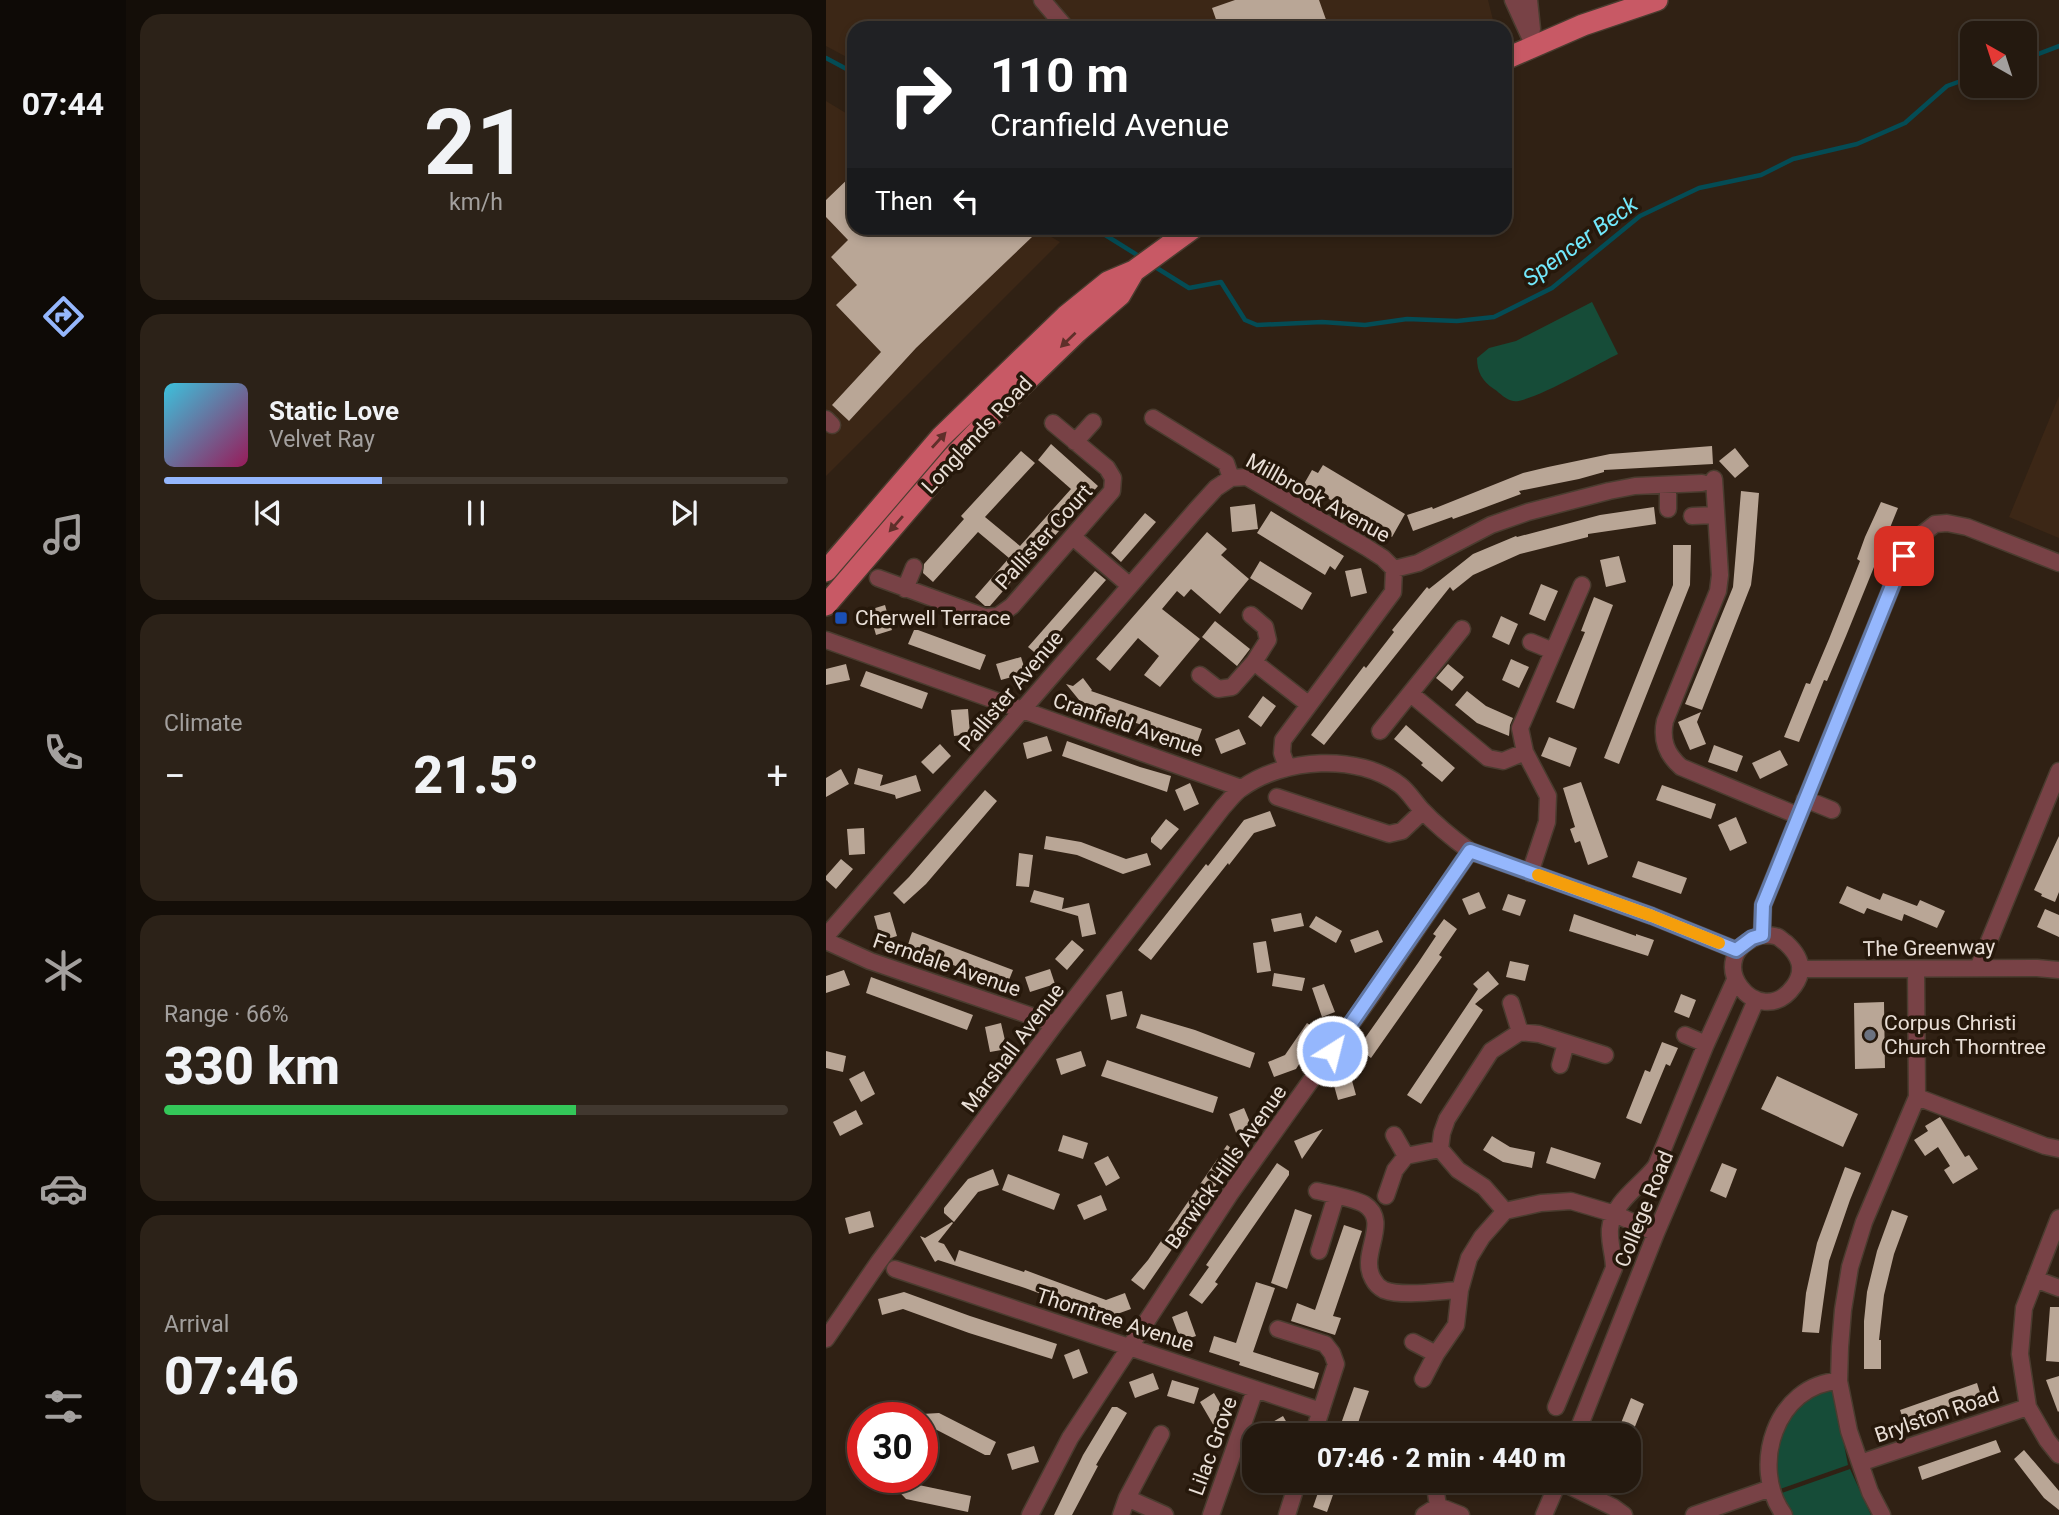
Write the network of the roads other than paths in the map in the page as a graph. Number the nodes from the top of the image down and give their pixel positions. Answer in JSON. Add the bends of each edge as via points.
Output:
{"nodes":[{"id":1,"x":1042,"y":0,"type":"edge"},
{"id":2,"x":1513,"y":0,"type":"edge"},
{"id":3,"x":1529,"y":0,"type":"edge"},
{"id":4,"x":1657,"y":0,"type":"edge"},
{"id":5,"x":1060,"y":21,"type":"edge"},
{"id":6,"x":1534,"y":46,"type":"junction"},
{"id":7,"x":1512,"y":56,"type":"edge"},
{"id":8,"x":1183,"y":235,"type":"edge"},
{"id":9,"x":1137,"y":269,"type":"junction"},
{"id":10,"x":1153,"y":418,"type":"dead end"},
{"id":11,"x":1093,"y":422,"type":"dead end"},
{"id":12,"x":1053,"y":423,"type":"dead end"},
{"id":13,"x":1075,"y":442,"type":"junction"},
{"id":14,"x":1231,"y":478,"type":"junction"},
{"id":15,"x":1668,"y":486,"type":"junction"},
{"id":16,"x":1668,"y":509,"type":"dead end"},
{"id":17,"x":1716,"y":515,"type":"junction"},
{"id":18,"x":1692,"y":516,"type":"dead end"},
{"id":19,"x":1073,"y":537,"type":"junction"},
{"id":20,"x":2059,"y":563,"type":"edge"},
{"id":21,"x":914,"y":567,"type":"dead end"},
{"id":22,"x":1394,"y":569,"type":"junction"},
{"id":23,"x":826,"y":571,"type":"edge"},
{"id":24,"x":878,"y":578,"type":"dead end"},
{"id":25,"x":1129,"y":585,"type":"junction"},
{"id":26,"x":1582,"y":585,"type":"dead end"},
{"id":27,"x":905,"y":589,"type":"junction"},
{"id":28,"x":826,"y":605,"type":"edge"},
{"id":29,"x":1251,"y":615,"type":"dead end"},
{"id":30,"x":1462,"y":629,"type":"dead end"},
{"id":31,"x":826,"y":640,"type":"edge"},
{"id":32,"x":1531,"y":642,"type":"dead end"},
{"id":33,"x":1553,"y":651,"type":"junction"},
{"id":34,"x":1254,"y":662,"type":"junction"},
{"id":35,"x":1200,"y":675,"type":"dead end"},
{"id":36,"x":1411,"y":694,"type":"junction"},
{"id":37,"x":1308,"y":704,"type":"junction"},
{"id":38,"x":1022,"y":710,"type":"junction"},
{"id":39,"x":1380,"y":731,"type":"dead end"},
{"id":40,"x":1525,"y":752,"type":"junction"},
{"id":41,"x":1287,"y":767,"type":"junction"},
{"id":42,"x":2059,"y":771,"type":"edge"},
{"id":43,"x":1241,"y":788,"type":"junction"},
{"id":44,"x":1277,"y":797,"type":"dead end"},
{"id":45,"x":1805,"y":799,"type":"junction"},
{"id":46,"x":1832,"y":810,"type":"dead end"},
{"id":47,"x":1423,"y":811,"type":"junction"},
{"id":48,"x":1799,"y":816,"type":"junction"},
{"id":49,"x":1470,"y":851,"type":"junction"},
{"id":50,"x":1530,"y":873,"type":"junction"},
{"id":51,"x":1762,"y":935,"type":"junction"},
{"id":52,"x":826,"y":938,"type":"edge"},
{"id":53,"x":1736,"y":950,"type":"junction"},
{"id":54,"x":1978,"y":968,"type":"junction"},
{"id":55,"x":1800,"y":969,"type":"junction"},
{"id":56,"x":1916,"y":969,"type":"junction"},
{"id":57,"x":2059,"y":970,"type":"edge"},
{"id":58,"x":1731,"y":986,"type":"junction"},
{"id":59,"x":1756,"y":1000,"type":"junction"},
{"id":60,"x":1511,"y":1003,"type":"dead end"},
{"id":61,"x":1055,"y":1024,"type":"junction"},
{"id":62,"x":1520,"y":1032,"type":"junction"},
{"id":63,"x":1685,"y":1035,"type":"dead end"},
{"id":64,"x":1566,"y":1043,"type":"junction"},
{"id":65,"x":1706,"y":1044,"type":"junction"},
{"id":66,"x":1605,"y":1055,"type":"dead end"},
{"id":67,"x":1560,"y":1065,"type":"dead end"},
{"id":68,"x":1917,"y":1097,"type":"junction"},
{"id":69,"x":1394,"y":1135,"type":"dead end"},
{"id":70,"x":1440,"y":1149,"type":"junction"},
{"id":71,"x":2059,"y":1149,"type":"edge"},
{"id":72,"x":1406,"y":1156,"type":"junction"},
{"id":73,"x":1317,"y":1191,"type":"dead end"},
{"id":74,"x":1336,"y":1196,"type":"junction"},
{"id":75,"x":1386,"y":1196,"type":"dead end"},
{"id":76,"x":1505,"y":1211,"type":"junction"},
{"id":77,"x":1615,"y":1214,"type":"junction"},
{"id":78,"x":2059,"y":1218,"type":"edge"},
{"id":79,"x":1656,"y":1233,"type":"junction"},
{"id":80,"x":1319,"y":1251,"type":"dead end"},
{"id":81,"x":895,"y":1269,"type":"dead end"},
{"id":82,"x":2035,"y":1279,"type":"junction"},
{"id":83,"x":2059,"y":1288,"type":"edge"},
{"id":84,"x":1460,"y":1290,"type":"junction"},
{"id":85,"x":1278,"y":1329,"type":"dead end"},
{"id":86,"x":826,"y":1339,"type":"edge"},
{"id":87,"x":1413,"y":1342,"type":"dead end"},
{"id":88,"x":1129,"y":1346,"type":"junction"},
{"id":89,"x":1436,"y":1354,"type":"junction"},
{"id":90,"x":1423,"y":1379,"type":"dead end"},
{"id":91,"x":1839,"y":1381,"type":"junction"},
{"id":92,"x":1255,"y":1390,"type":"junction"},
{"id":93,"x":1556,"y":1407,"type":"dead end"},
{"id":94,"x":2028,"y":1407,"type":"junction"},
{"id":95,"x":1321,"y":1411,"type":"junction"},
{"id":96,"x":1317,"y":1423,"type":"edge"},
{"id":97,"x":1581,"y":1423,"type":"edge"},
{"id":98,"x":1161,"y":1434,"type":"dead end"},
{"id":99,"x":2059,"y":1455,"type":"edge"},
{"id":100,"x":1860,"y":1463,"type":"junction"},
{"id":101,"x":1771,"y":1488,"type":"junction"},
{"id":102,"x":1294,"y":1493,"type":"edge"},
{"id":103,"x":1554,"y":1493,"type":"edge"},
{"id":104,"x":1584,"y":1493,"type":"edge"},
{"id":105,"x":1127,"y":1498,"type":"junction"},
{"id":106,"x":1431,"y":1510,"type":"edge"},
{"id":107,"x":1030,"y":1515,"type":"edge"},
{"id":108,"x":1121,"y":1515,"type":"edge"},
{"id":109,"x":1165,"y":1515,"type":"edge"},
{"id":110,"x":1211,"y":1515,"type":"edge"},
{"id":111,"x":1287,"y":1515,"type":"edge"},
{"id":112,"x":1461,"y":1515,"type":"edge"},
{"id":113,"x":1544,"y":1515,"type":"edge"},
{"id":114,"x":1624,"y":1515,"type":"edge"},
{"id":115,"x":1694,"y":1515,"type":"edge"},
{"id":116,"x":1784,"y":1515,"type":"edge"},
{"id":117,"x":1882,"y":1515,"type":"edge"}],
"edges":[{"from":1,"to":5,"type":"street"},
{"from":2,"to":6,"type":"street"},
{"from":3,"to":6,"type":"street"},
{"from":4,"to":6,"type":"main road"},
{"from":6,"to":7,"type":"main road"},
{"from":8,"to":9,"type":"main road"},
{"from":23,"to":9,"type":"main road","name":"Longlands Road","one_way":true,"via":[[941,437],[1006,372],[1108,282]]},
{"from":9,"to":28,"type":"main road","name":"Longlands Road","one_way":true,"via":[[1120,295],[1038,369],[953,457]]},
{"from":10,"to":14,"type":"street","name":"Millbrook Avenue","via":[[1226,463]]},
{"from":11,"to":13,"type":"street"},
{"from":12,"to":13,"type":"street","name":"Pallister Court"},
{"from":13,"to":19,"type":"street","name":"Pallister Court","via":[[1113,478],[1112,491]]},
{"from":14,"to":22,"type":"street","name":"Millbrook Avenue","via":[[1247,477],[1366,547]]},
{"from":14,"to":25,"type":"street","name":"Pallister Avenue","via":[[1216,488]]},
{"from":15,"to":16,"type":"street"},
{"from":15,"to":17,"type":"street","via":[[1708,481]]},
{"from":15,"to":22,"type":"street","via":[[1635,486],[1528,512],[1491,525],[1418,563]]},
{"from":17,"to":18,"type":"street"},
{"from":17,"to":48,"type":"street","via":[[1718,591],[1665,721],[1665,745],[1681,767]]},
{"from":19,"to":25,"type":"street"},
{"from":19,"to":27,"type":"street","name":"Pallister Court","via":[[998,616],[985,617]]},
{"from":20,"to":45,"type":"street","via":[[1957,524],[1935,524],[1916,538],[1904,556]]},
{"from":21,"to":27,"type":"street"},
{"from":22,"to":37,"type":"street","via":[[1393,592]]},
{"from":24,"to":27,"type":"street","name":"Pallister Court"},
{"from":25,"to":38,"type":"street","name":"Pallister Avenue"},
{"from":26,"to":33,"type":"street"},
{"from":29,"to":34,"type":"street","via":[[1265,627],[1268,640]]},
{"from":30,"to":36,"type":"street"},
{"from":31,"to":38,"type":"street","name":"Cranfield Avenue"},
{"from":32,"to":33,"type":"street"},
{"from":33,"to":40,"type":"street","via":[[1520,728]]},
{"from":34,"to":35,"type":"street","via":[[1232,687],[1218,689]]},
{"from":34,"to":37,"type":"street"},
{"from":36,"to":39,"type":"street"},
{"from":36,"to":40,"type":"street","via":[[1488,758],[1503,761]]},
{"from":37,"to":41,"type":"street","via":[[1283,740]]},
{"from":38,"to":43,"type":"street","name":"Cranfield Avenue"},
{"from":38,"to":52,"type":"street","name":"Pallister Avenue"},
{"from":40,"to":50,"type":"street","via":[[1548,796],[1547,822]]},
{"from":41,"to":43,"type":"street"},
{"from":41,"to":47,"type":"street","via":[[1329,762],[1369,769],[1400,785]]},
{"from":42,"to":54,"type":"street"},
{"from":43,"to":61,"type":"street","name":"Marshall Avenue"},
{"from":44,"to":47,"type":"street","via":[[1390,834],[1402,831]]},
{"from":45,"to":46,"type":"street"},
{"from":45,"to":48,"type":"street"},
{"from":47,"to":49,"type":"street"},
{"from":48,"to":51,"type":"street","via":[[1763,905]]},
{"from":49,"to":50,"type":"street"},
{"from":49,"to":88,"type":"street","name":"Berwick Hills Avenue"},
{"from":50,"to":53,"type":"street"},
{"from":51,"to":53,"type":"street"},
{"from":51,"to":55,"type":"street","via":[[1779,937],[1797,953]]},
{"from":52,"to":61,"type":"street","name":"Ferndale Avenue","via":[[870,961]]},
{"from":53,"to":58,"type":"street"},
{"from":54,"to":56,"type":"street","name":"The Greenway"},
{"from":54,"to":57,"type":"street","name":"The Greenway"},
{"from":55,"to":56,"type":"street","name":"The Greenway"},
{"from":55,"to":59,"type":"street","via":[[1788,994],[1770,1002]]},
{"from":56,"to":68,"type":"street"},
{"from":58,"to":59,"type":"street"},
{"from":58,"to":65,"type":"street","name":"College Road"},
{"from":59,"to":79,"type":"street","name":"College Road"},
{"from":60,"to":62,"type":"street"},
{"from":61,"to":86,"type":"street","name":"Marshall Avenue"},
{"from":62,"to":64,"type":"street"},
{"from":62,"to":70,"type":"street","via":[[1491,1051],[1447,1119]]},
{"from":63,"to":65,"type":"street"},
{"from":64,"to":66,"type":"street"},
{"from":64,"to":67,"type":"street"},
{"from":65,"to":77,"type":"street","name":"College Road","via":[[1656,1166]]},
{"from":68,"to":71,"type":"street"},
{"from":68,"to":91,"type":"street","via":[[1850,1267]]},
{"from":69,"to":72,"type":"street"},
{"from":70,"to":72,"type":"street"},
{"from":70,"to":76,"type":"street"},
{"from":72,"to":75,"type":"street","via":[[1395,1170]]},
{"from":73,"to":74,"type":"street"},
{"from":74,"to":80,"type":"street"},
{"from":74,"to":84,"type":"street","via":[[1364,1205],[1373,1214],[1377,1225],[1368,1270],[1383,1290]]},
{"from":76,"to":77,"type":"street","via":[[1571,1201]]},
{"from":76,"to":84,"type":"street","via":[[1469,1258]]},
{"from":77,"to":79,"type":"street"},
{"from":77,"to":93,"type":"street","name":"College Road","via":[[1610,1226],[1614,1268]]},
{"from":78,"to":82,"type":"street"},
{"from":79,"to":97,"type":"street","name":"College Road"},
{"from":81,"to":88,"type":"street","name":"Thorntree Avenue"},
{"from":82,"to":83,"type":"street"},
{"from":82,"to":94,"type":"street","via":[[2024,1308],[2020,1354]]},
{"from":84,"to":89,"type":"street","via":[[1456,1325]]},
{"from":85,"to":95,"type":"street","via":[[1325,1344],[1332,1353],[1336,1364]]},
{"from":87,"to":89,"type":"street"},
{"from":88,"to":92,"type":"street","name":"Thorntree Avenue"},
{"from":88,"to":107,"type":"street","name":"Berwick Hills Avenue","via":[[1070,1438]]},
{"from":89,"to":90,"type":"street"},
{"from":91,"to":100,"type":"street"},
{"from":91,"to":101,"type":"street","via":[[1825,1382],[1800,1395],[1787,1409],[1769,1448]]},
{"from":92,"to":95,"type":"street","name":"Thorntree Avenue"},
{"from":92,"to":110,"type":"street","name":"Lilac Grove"},
{"from":94,"to":99,"type":"street"},
{"from":94,"to":100,"type":"street","name":"Brylston Road"},
{"from":95,"to":96,"type":"street"},
{"from":98,"to":105,"type":"street"},
{"from":100,"to":117,"type":"street"},
{"from":101,"to":115,"type":"street"},
{"from":101,"to":116,"type":"street"},
{"from":102,"to":111,"type":"street"},
{"from":103,"to":113,"type":"street"},
{"from":104,"to":114,"type":"street"},
{"from":105,"to":108,"type":"street"},
{"from":105,"to":109,"type":"street"},
{"from":106,"to":112,"type":"street"}]}
